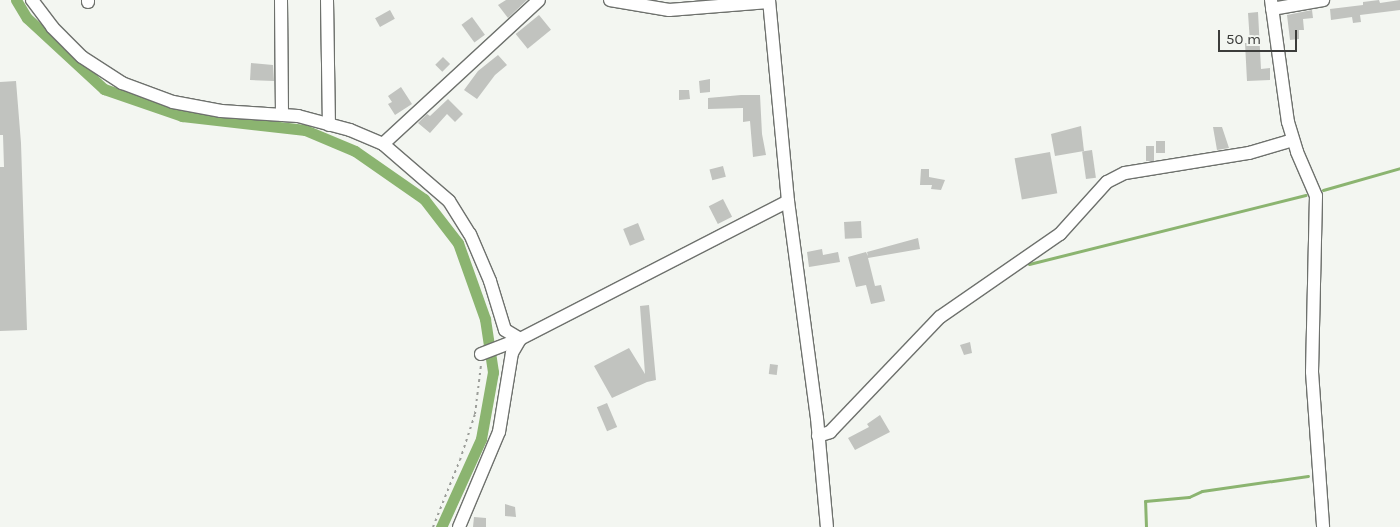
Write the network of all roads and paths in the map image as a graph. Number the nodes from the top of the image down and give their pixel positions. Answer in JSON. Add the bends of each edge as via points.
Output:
{"nodes":[{"id":1,"x":32,"y":0,"type":"edge"},
{"id":2,"x":281,"y":0,"type":"edge"},
{"id":3,"x":327,"y":0,"type":"edge"},
{"id":4,"x":539,"y":0,"type":"edge"},
{"id":5,"x":610,"y":0,"type":"edge"},
{"id":6,"x":1323,"y":0,"type":"edge"},
{"id":7,"x":769,"y":1,"type":"edge"},
{"id":8,"x":1271,"y":4,"type":"edge"},
{"id":9,"x":282,"y":115,"type":"junction"},
{"id":10,"x":329,"y":124,"type":"junction"},
{"id":11,"x":1293,"y":140,"type":"junction"},
{"id":12,"x":383,"y":144,"type":"junction"},
{"id":13,"x":788,"y":201,"type":"junction"},
{"id":14,"x":520,"y":339,"type":"junction"},
{"id":15,"x":481,"y":354,"type":"joint"},
{"id":16,"x":818,"y":436,"type":"junction"},
{"id":17,"x":433,"y":527,"type":"edge"},
{"id":18,"x":459,"y":527,"type":"edge"},
{"id":19,"x":826,"y":527,"type":"edge"},
{"id":20,"x":1323,"y":527,"type":"edge"}],
"edges":[{"from":1,"to":9,"type":"street","via":[[52,27],[82,57],[122,83],[173,102],[221,111]]},
{"from":2,"to":9,"type":"street"},
{"from":3,"to":10,"type":"street"},
{"from":4,"to":12,"type":"street"},
{"from":5,"to":7,"type":"street","via":[[669,10]]},
{"from":6,"to":8,"type":"street"},
{"from":7,"to":13,"type":"street"},
{"from":8,"to":11,"type":"street"},
{"from":9,"to":10,"type":"street"},
{"from":10,"to":12,"type":"street"},
{"from":11,"to":16,"type":"street","via":[[1249,152],[1126,173],[1107,182],[1060,234],[940,317],[830,432]]},
{"from":11,"to":20,"type":"street","via":[[1316,196],[1312,372]]},
{"from":12,"to":14,"type":"street","via":[[449,200],[470,234],[490,281],[505,330]]},
{"from":13,"to":14,"type":"street"},
{"from":13,"to":16,"type":"street"},
{"from":14,"to":15,"type":"street"},
{"from":14,"to":18,"type":"street","via":[[512,353],[499,432]]},
{"from":15,"to":17,"type":"path","via":[[475,414]]},
{"from":16,"to":19,"type":"street"}]}
